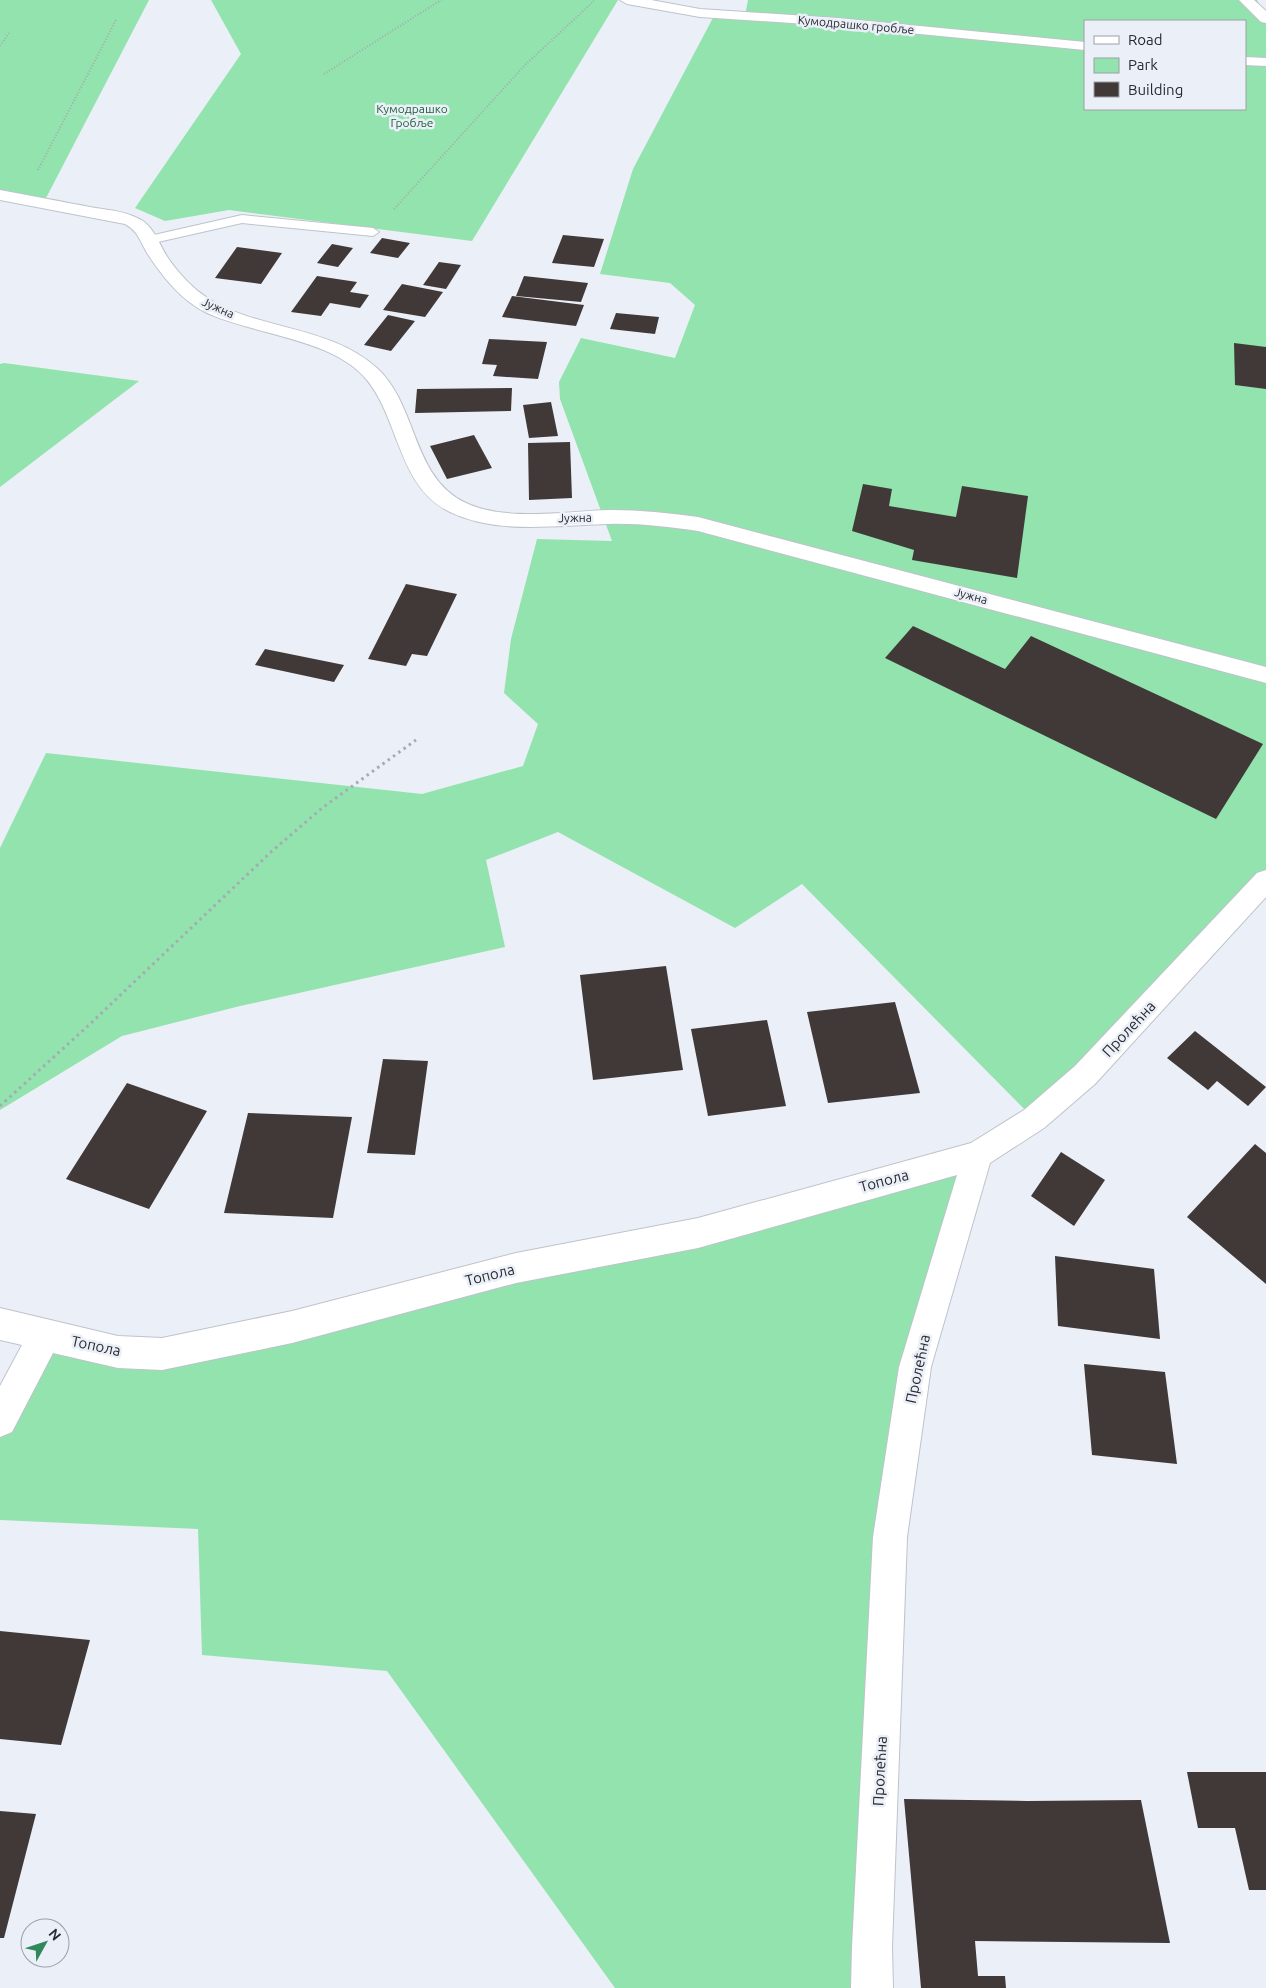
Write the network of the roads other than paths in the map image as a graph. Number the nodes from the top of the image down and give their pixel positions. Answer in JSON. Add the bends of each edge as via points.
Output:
{"nodes":[{"id":1,"x":627,"y":0,"type":"edge"},
{"id":2,"x":1246,"y":0,"type":"edge"},
{"id":3,"x":1266,"y":19,"type":"edge"},
{"id":4,"x":1084,"y":46,"type":"edge"},
{"id":5,"x":1246,"y":61,"type":"edge"},
{"id":6,"x":1266,"y":62,"type":"edge"},
{"id":7,"x":5,"y":196,"type":"edge"},
{"id":8,"x":373,"y":232,"type":"road end"},
{"id":9,"x":149,"y":240,"type":"junction"},
{"id":10,"x":1266,"y":675,"type":"edge"},
{"id":11,"x":1266,"y":880,"type":"edge"},
{"id":12,"x":978,"y":1155,"type":"junction"},
{"id":13,"x":0,"y":1324,"type":"edge"},
{"id":14,"x":45,"y":1335,"type":"junction"},
{"id":15,"x":0,"y":1420,"type":"edge"},
{"id":16,"x":872,"y":1988,"type":"edge"}],
"edges":[{"from":1,"to":4,"type":"street","name":"Кумодрашко гробље","via":[[700,13],[837,22]]},
{"from":2,"to":3,"type":"street"},
{"from":5,"to":6,"type":"street"},
{"from":7,"to":9,"type":"street","name":"Јужна","via":[[131,220],[142,228]]},
{"from":8,"to":9,"type":"lane","via":[[242,219]]},
{"from":9,"to":10,"type":"street","name":"Јужна","via":[[173,278],[212,308],[334,348],[356,360],[387,394],[414,460],[427,482],[456,507],[515,519],[629,517],[698,524]]},
{"from":11,"to":12,"type":"street","name":"Пролећна","via":[[1085,1076],[1034,1120]]},
{"from":12,"to":14,"type":"street","name":"Топола","via":[[698,1233],[516,1268],[292,1326],[162,1354],[118,1352]]},
{"from":12,"to":16,"type":"street","name":"Пролећна","via":[[915,1366],[890,1537]]},
{"from":13,"to":14,"type":"street","name":"Топола"},
{"from":14,"to":15,"type":"street"}]}
